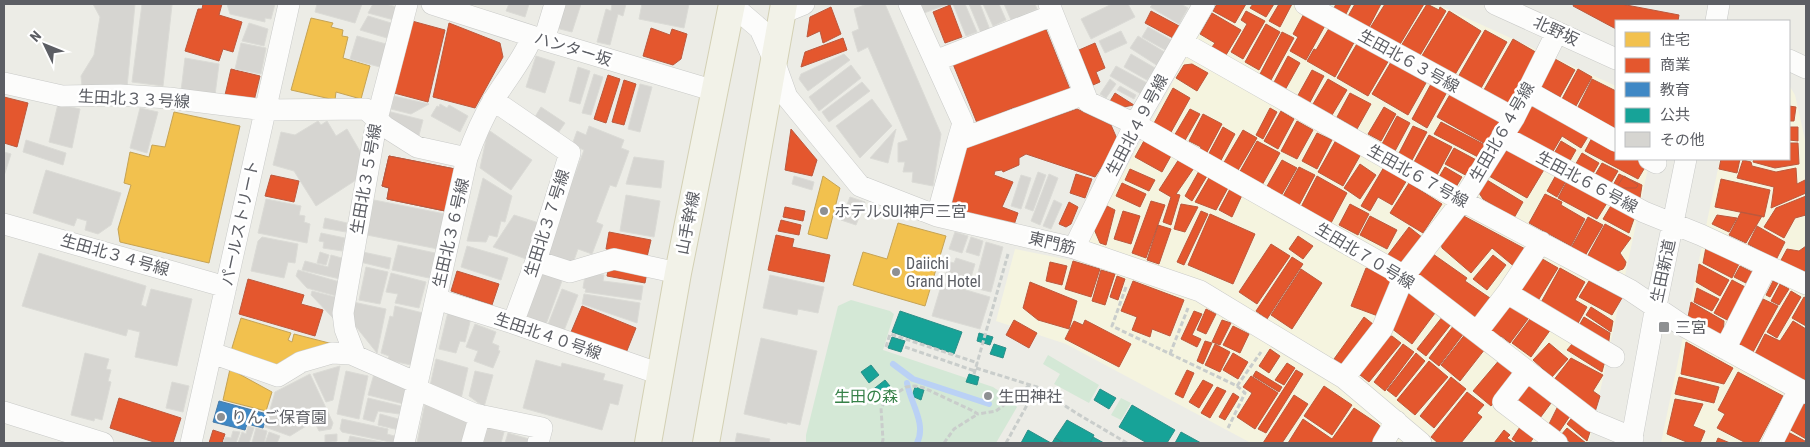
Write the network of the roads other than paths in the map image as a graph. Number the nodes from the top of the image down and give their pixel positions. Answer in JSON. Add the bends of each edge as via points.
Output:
{"nodes":[{"id":1,"x":289,"y":4,"type":"edge"},
{"id":2,"x":407,"y":4,"type":"edge"},
{"id":3,"x":432,"y":4,"type":"edge"},
{"id":4,"x":555,"y":4,"type":"edge"},
{"id":5,"x":732,"y":4,"type":"edge"},
{"id":6,"x":909,"y":4,"type":"edge"},
{"id":7,"x":1204,"y":4,"type":"edge"},
{"id":8,"x":1305,"y":4,"type":"edge"},
{"id":9,"x":1495,"y":4,"type":"edge"},
{"id":10,"x":1719,"y":4,"type":"edge"},
{"id":11,"x":790,"y":7,"type":"edge"},
{"id":12,"x":1051,"y":9,"type":"edge"},
{"id":13,"x":1716,"y":20,"type":"edge"},
{"id":14,"x":1557,"y":32,"type":"junction"},
{"id":15,"x":538,"y":39,"type":"junction"},
{"id":16,"x":1182,"y":42,"type":"junction"},
{"id":17,"x":774,"y":58,"type":"junction"},
{"id":18,"x":1615,"y":60,"type":"edge"},
{"id":19,"x":1790,"y":60,"type":"edge"},
{"id":20,"x":934,"y":61,"type":"junction"},
{"id":21,"x":1806,"y":68,"type":"edge"},
{"id":22,"x":4,"y":83,"type":"edge"},
{"id":23,"x":714,"y":91,"type":"junction"},
{"id":24,"x":1527,"y":91,"type":"junction"},
{"id":25,"x":1085,"y":94,"type":"junction"},
{"id":26,"x":494,"y":100,"type":"junction"},
{"id":27,"x":264,"y":110,"type":"junction"},
{"id":28,"x":377,"y":118,"type":"junction"},
{"id":29,"x":1514,"y":118,"type":"junction"},
{"id":30,"x":1135,"y":124,"type":"junction"},
{"id":31,"x":1502,"y":136,"type":"junction"},
{"id":32,"x":1615,"y":139,"type":"edge"},
{"id":33,"x":958,"y":140,"type":"junction"},
{"id":34,"x":467,"y":158,"type":"junction"},
{"id":35,"x":1686,"y":160,"type":"edge"},
{"id":36,"x":1462,"y":201,"type":"junction"},
{"id":37,"x":937,"y":216,"type":"junction"},
{"id":38,"x":1673,"y":223,"type":"junction"},
{"id":39,"x":4,"y":224,"type":"edge"},
{"id":40,"x":1541,"y":242,"type":"junction"},
{"id":41,"x":1074,"y":248,"type":"junction"},
{"id":42,"x":536,"y":261,"type":"junction"},
{"id":43,"x":1767,"y":266,"type":"junction"},
{"id":44,"x":678,"y":273,"type":"junction"},
{"id":45,"x":1404,"y":276,"type":"junction"},
{"id":46,"x":1806,"y":284,"type":"edge"},
{"id":47,"x":226,"y":287,"type":"junction"},
{"id":48,"x":1507,"y":293,"type":"junction"},
{"id":49,"x":436,"y":299,"type":"junction"},
{"id":50,"x":1656,"y":306,"type":"junction"},
{"id":51,"x":513,"y":323,"type":"junction"},
{"id":52,"x":1477,"y":332,"type":"junction"},
{"id":53,"x":1725,"y":349,"type":"junction"},
{"id":54,"x":212,"y":353,"type":"junction"},
{"id":55,"x":355,"y":355,"type":"junction"},
{"id":56,"x":1614,"y":357,"type":"dead end"},
{"id":57,"x":1527,"y":371,"type":"junction"},
{"id":58,"x":660,"y":374,"type":"junction"},
{"id":59,"x":1344,"y":378,"type":"junction"},
{"id":60,"x":417,"y":386,"type":"junction"},
{"id":61,"x":1803,"y":391,"type":"edge"},
{"id":62,"x":4,"y":412,"type":"edge"},
{"id":63,"x":480,"y":415,"type":"junction"},
{"id":64,"x":1396,"y":421,"type":"junction"},
{"id":65,"x":1632,"y":441,"type":"edge"},
{"id":66,"x":103,"y":443,"type":"edge"},
{"id":67,"x":191,"y":443,"type":"edge"},
{"id":68,"x":404,"y":443,"type":"edge"},
{"id":69,"x":472,"y":443,"type":"edge"},
{"id":70,"x":538,"y":443,"type":"edge"},
{"id":71,"x":648,"y":443,"type":"edge"},
{"id":72,"x":706,"y":443,"type":"edge"},
{"id":73,"x":1383,"y":443,"type":"edge"},
{"id":74,"x":1421,"y":443,"type":"edge"},
{"id":75,"x":1557,"y":443,"type":"edge"},
{"id":76,"x":1772,"y":443,"type":"edge"}],
"edges":[{"from":1,"to":27,"type":"street","name":"パールストリート"},
{"from":2,"to":28,"type":"street","name":"生田北３５号線"},
{"from":3,"to":15,"type":"street","name":"ハンター坂"},
{"from":4,"to":15,"type":"street","name":"生田北３６号線"},
{"from":5,"to":17,"type":"street","name":"東門筋","via":[[760,29]]},
{"from":5,"to":23,"type":"main road","name":"山手幹線"},
{"from":6,"to":20,"type":"street"},
{"from":7,"to":16,"type":"street","name":"生田北４９号線"},
{"from":8,"to":29,"type":"street","name":"生田北６３号線"},
{"from":9,"to":14,"type":"street","name":"北野坂"},
{"from":10,"to":13,"type":"street"},
{"from":11,"to":17,"type":"main road"},
{"from":12,"to":20,"type":"street"},
{"from":12,"to":25,"type":"street"},
{"from":14,"to":18,"type":"street","name":"北野坂"},
{"from":14,"to":24,"type":"street","name":"生田北６４号線"},
{"from":15,"to":23,"type":"street","name":"ハンター坂"},
{"from":15,"to":26,"type":"street","name":"生田北３６号線"},
{"from":16,"to":30,"type":"street","name":"生田北４９号線"},
{"from":16,"to":36,"type":"street","name":"生田北６７号線"},
{"from":17,"to":37,"type":"street","name":"東門筋","via":[[787,97],[860,186]]},
{"from":17,"to":72,"type":"main road"},
{"from":19,"to":21,"type":"street"},
{"from":20,"to":33,"type":"street","via":[[963,124]]},
{"from":22,"to":27,"type":"street","name":"生田北３３号線","via":[[62,96],[169,98]]},
{"from":23,"to":44,"type":"main road","name":"山手幹線"},
{"from":24,"to":29,"type":"street","name":"生田北６４号線"},
{"from":24,"to":32,"type":"street"},
{"from":25,"to":30,"type":"street","name":"生田北７０号線","via":[[1088,102]]},
{"from":25,"to":33,"type":"street"},
{"from":26,"to":34,"type":"street","name":"生田北３６号線","via":[[477,129]]},
{"from":26,"to":42,"type":"street","name":"生田北３７号線","via":[[570,153]]},
{"from":27,"to":28,"type":"street","name":"生田北３３号線","via":[[366,109]]},
{"from":27,"to":47,"type":"street","name":"パールストリート"},
{"from":28,"to":34,"type":"street","name":"生田北３３号線","via":[[417,147]]},
{"from":28,"to":55,"type":"street","name":"生田北３５号線","via":[[343,314]]},
{"from":29,"to":31,"type":"street","name":"生田北６４号線"},
{"from":30,"to":41,"type":"street","name":"生田北４９号線"},
{"from":30,"to":45,"type":"street","name":"生田北７０号線"},
{"from":31,"to":36,"type":"street","name":"生田北６４号線"},
{"from":31,"to":38,"type":"street","name":"生田北６６号線","via":[[1644,212]]},
{"from":33,"to":37,"type":"street"},
{"from":34,"to":49,"type":"street","name":"生田北３６号線"},
{"from":35,"to":38,"type":"street","name":"生田新道"},
{"from":36,"to":40,"type":"street","name":"生田北６７号線"},
{"from":36,"to":45,"type":"street","name":"生田北６４号線"},
{"from":37,"to":41,"type":"street","name":"東門筋"},
{"from":38,"to":43,"type":"street","name":"生田北６６号線"},
{"from":38,"to":50,"type":"street","name":"生田新道"},
{"from":39,"to":47,"type":"street","name":"生田北３４号線"},
{"from":40,"to":48,"type":"street"},
{"from":40,"to":50,"type":"street","name":"生田北６７号線"},
{"from":41,"to":59,"type":"street","name":"東門筋","via":[[1196,289]]},
{"from":42,"to":44,"type":"street","via":[[570,272],[614,259]]},
{"from":42,"to":51,"type":"street","name":"生田北３７号線"},
{"from":43,"to":46,"type":"street","name":"生田北６６号線"},
{"from":43,"to":53,"type":"street"},
{"from":44,"to":58,"type":"main road","name":"山手幹線"},
{"from":45,"to":52,"type":"street","name":"生田北７０号線"},
{"from":45,"to":59,"type":"street","name":"生田北６４号線","via":[[1382,329]]},
{"from":47,"to":54,"type":"street","name":"パールストリート"},
{"from":48,"to":52,"type":"street"},
{"from":48,"to":56,"type":"street"},
{"from":49,"to":51,"type":"street","name":"生田北４０号線"},
{"from":49,"to":60,"type":"street","name":"生田北３６号線"},
{"from":50,"to":53,"type":"street","name":"生田北６７号線"},
{"from":50,"to":65,"type":"street","name":"生田新道"},
{"from":51,"to":58,"type":"street","name":"生田北４０号線"},
{"from":52,"to":57,"type":"street","name":"生田北７０号線"},
{"from":53,"to":61,"type":"street","name":"生田北６７号線"},
{"from":54,"to":55,"type":"street","via":[[278,376],[301,362],[332,353]]},
{"from":54,"to":67,"type":"street","name":"パールストリート"},
{"from":55,"to":60,"type":"street"},
{"from":57,"to":65,"type":"street","name":"生田北７０号線","via":[[1592,421]]},
{"from":57,"to":75,"type":"street","via":[[1503,402]]},
{"from":58,"to":71,"type":"main road","name":"山手幹線"},
{"from":59,"to":64,"type":"street","name":"東門筋"},
{"from":60,"to":63,"type":"street"},
{"from":60,"to":68,"type":"street","name":"生田北３６号線"},
{"from":61,"to":76,"type":"street"},
{"from":62,"to":66,"type":"street"},
{"from":63,"to":69,"type":"street"},
{"from":63,"to":70,"type":"street","via":[[542,428]]},
{"from":64,"to":73,"type":"street"},
{"from":64,"to":74,"type":"street","name":"東門筋"}]}
